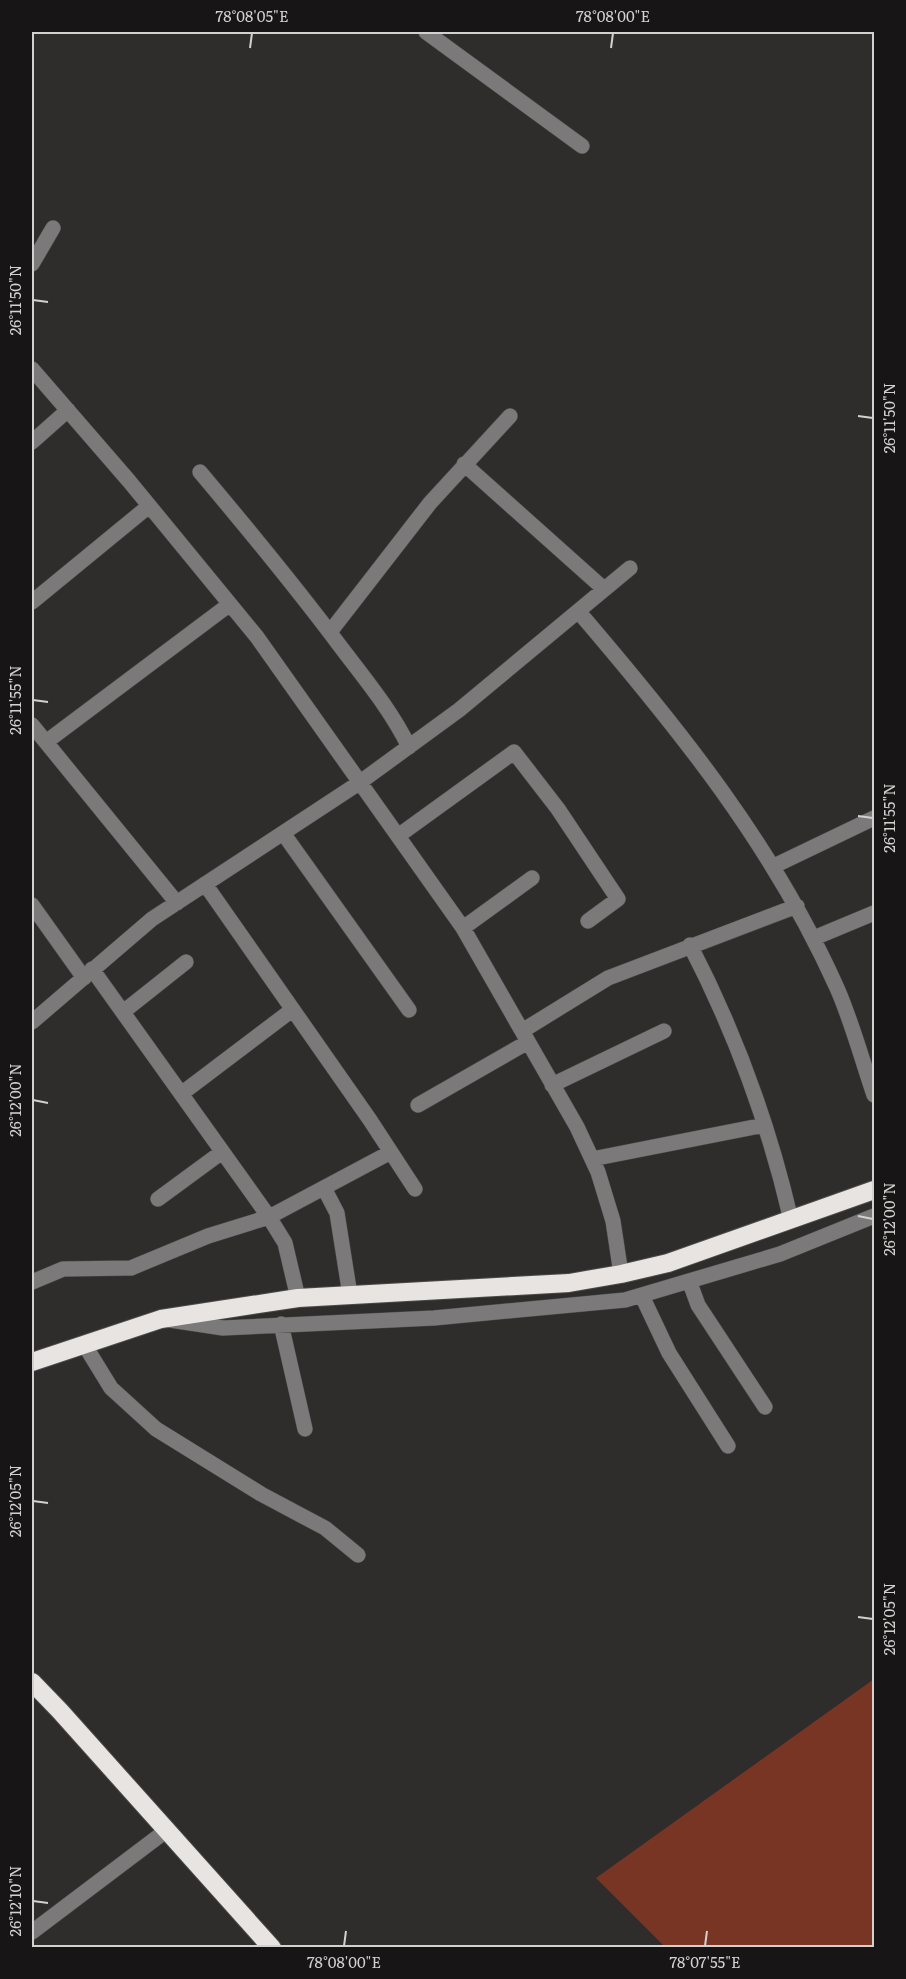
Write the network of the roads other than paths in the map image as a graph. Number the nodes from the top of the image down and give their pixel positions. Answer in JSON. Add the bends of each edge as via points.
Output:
{"nodes":[{"id":1,"x":426,"y":32,"type":"edge"},
{"id":2,"x":582,"y":146,"type":"dead end"},
{"id":3,"x":53,"y":228,"type":"dead end"},
{"id":4,"x":32,"y":264,"type":"edge"},
{"id":5,"x":32,"y":369,"type":"edge"},
{"id":6,"x":68,"y":410,"type":"junction"},
{"id":7,"x":510,"y":416,"type":"dead end"},
{"id":8,"x":32,"y":442,"type":"edge"},
{"id":9,"x":464,"y":464,"type":"junction"},
{"id":10,"x":200,"y":472,"type":"dead end"},
{"id":11,"x":149,"y":506,"type":"junction"},
{"id":12,"x":630,"y":568,"type":"dead end"},
{"id":13,"x":604,"y":590,"type":"junction"},
{"id":14,"x":32,"y":602,"type":"edge"},
{"id":15,"x":230,"y":604,"type":"junction"},
{"id":16,"x":578,"y":611,"type":"junction"},
{"id":17,"x":330,"y":632,"type":"junction"},
{"id":18,"x":32,"y":725,"type":"edge"},
{"id":19,"x":46,"y":741,"type":"junction"},
{"id":20,"x":409,"y":747,"type":"junction"},
{"id":21,"x":359,"y":783,"type":"junction"},
{"id":22,"x":874,"y":818,"type":"edge"},
{"id":23,"x":283,"y":833,"type":"junction"},
{"id":24,"x":398,"y":836,"type":"junction"},
{"id":25,"x":774,"y":866,"type":"junction"},
{"id":26,"x":532,"y":878,"type":"dead end"},
{"id":27,"x":205,"y":884,"type":"junction"},
{"id":28,"x":177,"y":903,"type":"junction"},
{"id":29,"x":32,"y":905,"type":"edge"},
{"id":30,"x":797,"y":906,"type":"junction"},
{"id":31,"x":874,"y":913,"type":"edge"},
{"id":32,"x":588,"y":921,"type":"dead end"},
{"id":33,"x":463,"y":928,"type":"junction"},
{"id":34,"x":814,"y":938,"type":"junction"},
{"id":35,"x":690,"y":945,"type":"junction"},
{"id":36,"x":186,"y":962,"type":"dead end"},
{"id":37,"x":88,"y":973,"type":"junction"},
{"id":38,"x":292,"y":1010,"type":"junction"},
{"id":39,"x":409,"y":1010,"type":"dead end"},
{"id":40,"x":123,"y":1012,"type":"junction"},
{"id":41,"x":32,"y":1022,"type":"edge"},
{"id":42,"x":664,"y":1031,"type":"dead end"},
{"id":43,"x":525,"y":1037,"type":"junction"},
{"id":44,"x":552,"y":1085,"type":"junction"},
{"id":45,"x":181,"y":1094,"type":"junction"},
{"id":46,"x":874,"y":1095,"type":"edge"},
{"id":47,"x":418,"y":1105,"type":"dead end"},
{"id":48,"x":764,"y":1125,"type":"junction"},
{"id":49,"x":222,"y":1152,"type":"junction"},
{"id":50,"x":391,"y":1152,"type":"junction"},
{"id":51,"x":592,"y":1159,"type":"junction"},
{"id":52,"x":324,"y":1188,"type":"junction"},
{"id":53,"x":415,"y":1189,"type":"dead end"},
{"id":54,"x":874,"y":1190,"type":"edge"},
{"id":55,"x":159,"y":1199,"type":"dead end"},
{"id":56,"x":874,"y":1216,"type":"edge"},
{"id":57,"x":268,"y":1217,"type":"junction"},
{"id":58,"x":791,"y":1220,"type":"junction"},
{"id":59,"x":621,"y":1274,"type":"junction"},
{"id":60,"x":32,"y":1282,"type":"edge"},
{"id":61,"x":690,"y":1283,"type":"junction"},
{"id":62,"x":350,"y":1295,"type":"junction"},
{"id":63,"x":642,"y":1296,"type":"junction"},
{"id":64,"x":298,"y":1298,"type":"junction"},
{"id":65,"x":161,"y":1319,"type":"junction"},
{"id":66,"x":281,"y":1324,"type":"junction"},
{"id":67,"x":84,"y":1344,"type":"junction"},
{"id":68,"x":32,"y":1362,"type":"edge"},
{"id":69,"x":765,"y":1407,"type":"dead end"},
{"id":70,"x":305,"y":1429,"type":"dead end"},
{"id":71,"x":728,"y":1446,"type":"dead end"},
{"id":72,"x":358,"y":1555,"type":"dead end"},
{"id":73,"x":32,"y":1682,"type":"edge"},
{"id":74,"x":167,"y":1830,"type":"junction"},
{"id":75,"x":32,"y":1932,"type":"edge"},
{"id":76,"x":272,"y":1947,"type":"edge"}],
"edges":[{"from":1,"to":2,"type":"street"},
{"from":3,"to":4,"type":"street"},
{"from":5,"to":6,"type":"street"},
{"from":6,"to":8,"type":"street"},
{"from":6,"to":11,"type":"street"},
{"from":7,"to":9,"type":"street"},
{"from":9,"to":13,"type":"street"},
{"from":9,"to":17,"type":"street"},
{"from":10,"to":17,"type":"street"},
{"from":11,"to":14,"type":"street"},
{"from":11,"to":15,"type":"street"},
{"from":12,"to":13,"type":"street"},
{"from":13,"to":16,"type":"street"},
{"from":15,"to":19,"type":"street"},
{"from":15,"to":21,"type":"street"},
{"from":16,"to":20,"type":"street"},
{"from":16,"to":25,"type":"street","via":[[725,793]]},
{"from":17,"to":20,"type":"street","via":[[395,719]]},
{"from":18,"to":19,"type":"street"},
{"from":19,"to":28,"type":"street"},
{"from":20,"to":21,"type":"street"},
{"from":21,"to":23,"type":"street"},
{"from":21,"to":24,"type":"street"},
{"from":22,"to":25,"type":"street"},
{"from":23,"to":27,"type":"street"},
{"from":23,"to":39,"type":"street"},
{"from":24,"to":32,"type":"street","via":[[514,752],[558,808],[618,899]]},
{"from":24,"to":33,"type":"street"},
{"from":25,"to":30,"type":"street"},
{"from":26,"to":33,"type":"street"},
{"from":27,"to":28,"type":"street"},
{"from":27,"to":38,"type":"street"},
{"from":28,"to":37,"type":"street"},
{"from":29,"to":37,"type":"street"},
{"from":30,"to":34,"type":"street"},
{"from":30,"to":35,"type":"street"},
{"from":31,"to":34,"type":"street"},
{"from":33,"to":43,"type":"street"},
{"from":34,"to":46,"type":"street","via":[[838,991]]},
{"from":35,"to":43,"type":"street","via":[[608,978]]},
{"from":35,"to":48,"type":"street","via":[[750,1080]]},
{"from":36,"to":40,"type":"street"},
{"from":37,"to":40,"type":"street"},
{"from":37,"to":41,"type":"street"},
{"from":38,"to":45,"type":"street"},
{"from":38,"to":50,"type":"street"},
{"from":40,"to":45,"type":"street"},
{"from":42,"to":44,"type":"street"},
{"from":43,"to":44,"type":"street"},
{"from":43,"to":47,"type":"street"},
{"from":44,"to":51,"type":"street"},
{"from":45,"to":49,"type":"street"},
{"from":48,"to":51,"type":"street"},
{"from":48,"to":58,"type":"street","via":[[780,1169]]},
{"from":49,"to":55,"type":"street"},
{"from":49,"to":57,"type":"street"},
{"from":50,"to":52,"type":"street"},
{"from":50,"to":53,"type":"street"},
{"from":51,"to":59,"type":"street","via":[[613,1221]]},
{"from":52,"to":57,"type":"street"},
{"from":52,"to":62,"type":"street","via":[[337,1213]]},
{"from":54,"to":58,"type":"highway"},
{"from":56,"to":61,"type":"street","via":[[780,1254]]},
{"from":57,"to":60,"type":"street","via":[[208,1236],[131,1268],[63,1269]]},
{"from":57,"to":64,"type":"street","via":[[285,1243]]},
{"from":58,"to":59,"type":"highway","via":[[668,1263]]},
{"from":59,"to":62,"type":"highway","via":[[569,1283]]},
{"from":61,"to":63,"type":"street"},
{"from":61,"to":69,"type":"street","via":[[698,1305]]},
{"from":62,"to":64,"type":"highway"},
{"from":63,"to":66,"type":"street","via":[[434,1318]]},
{"from":63,"to":71,"type":"street","via":[[669,1353]]},
{"from":64,"to":65,"type":"highway"},
{"from":65,"to":66,"type":"street","via":[[223,1328]]},
{"from":65,"to":67,"type":"highway"},
{"from":66,"to":70,"type":"street"},
{"from":67,"to":68,"type":"highway"},
{"from":67,"to":72,"type":"street","via":[[111,1388],[156,1429],[261,1494],[325,1528]]},
{"from":73,"to":74,"type":"highway"},
{"from":74,"to":75,"type":"street"},
{"from":74,"to":76,"type":"highway"}]}
